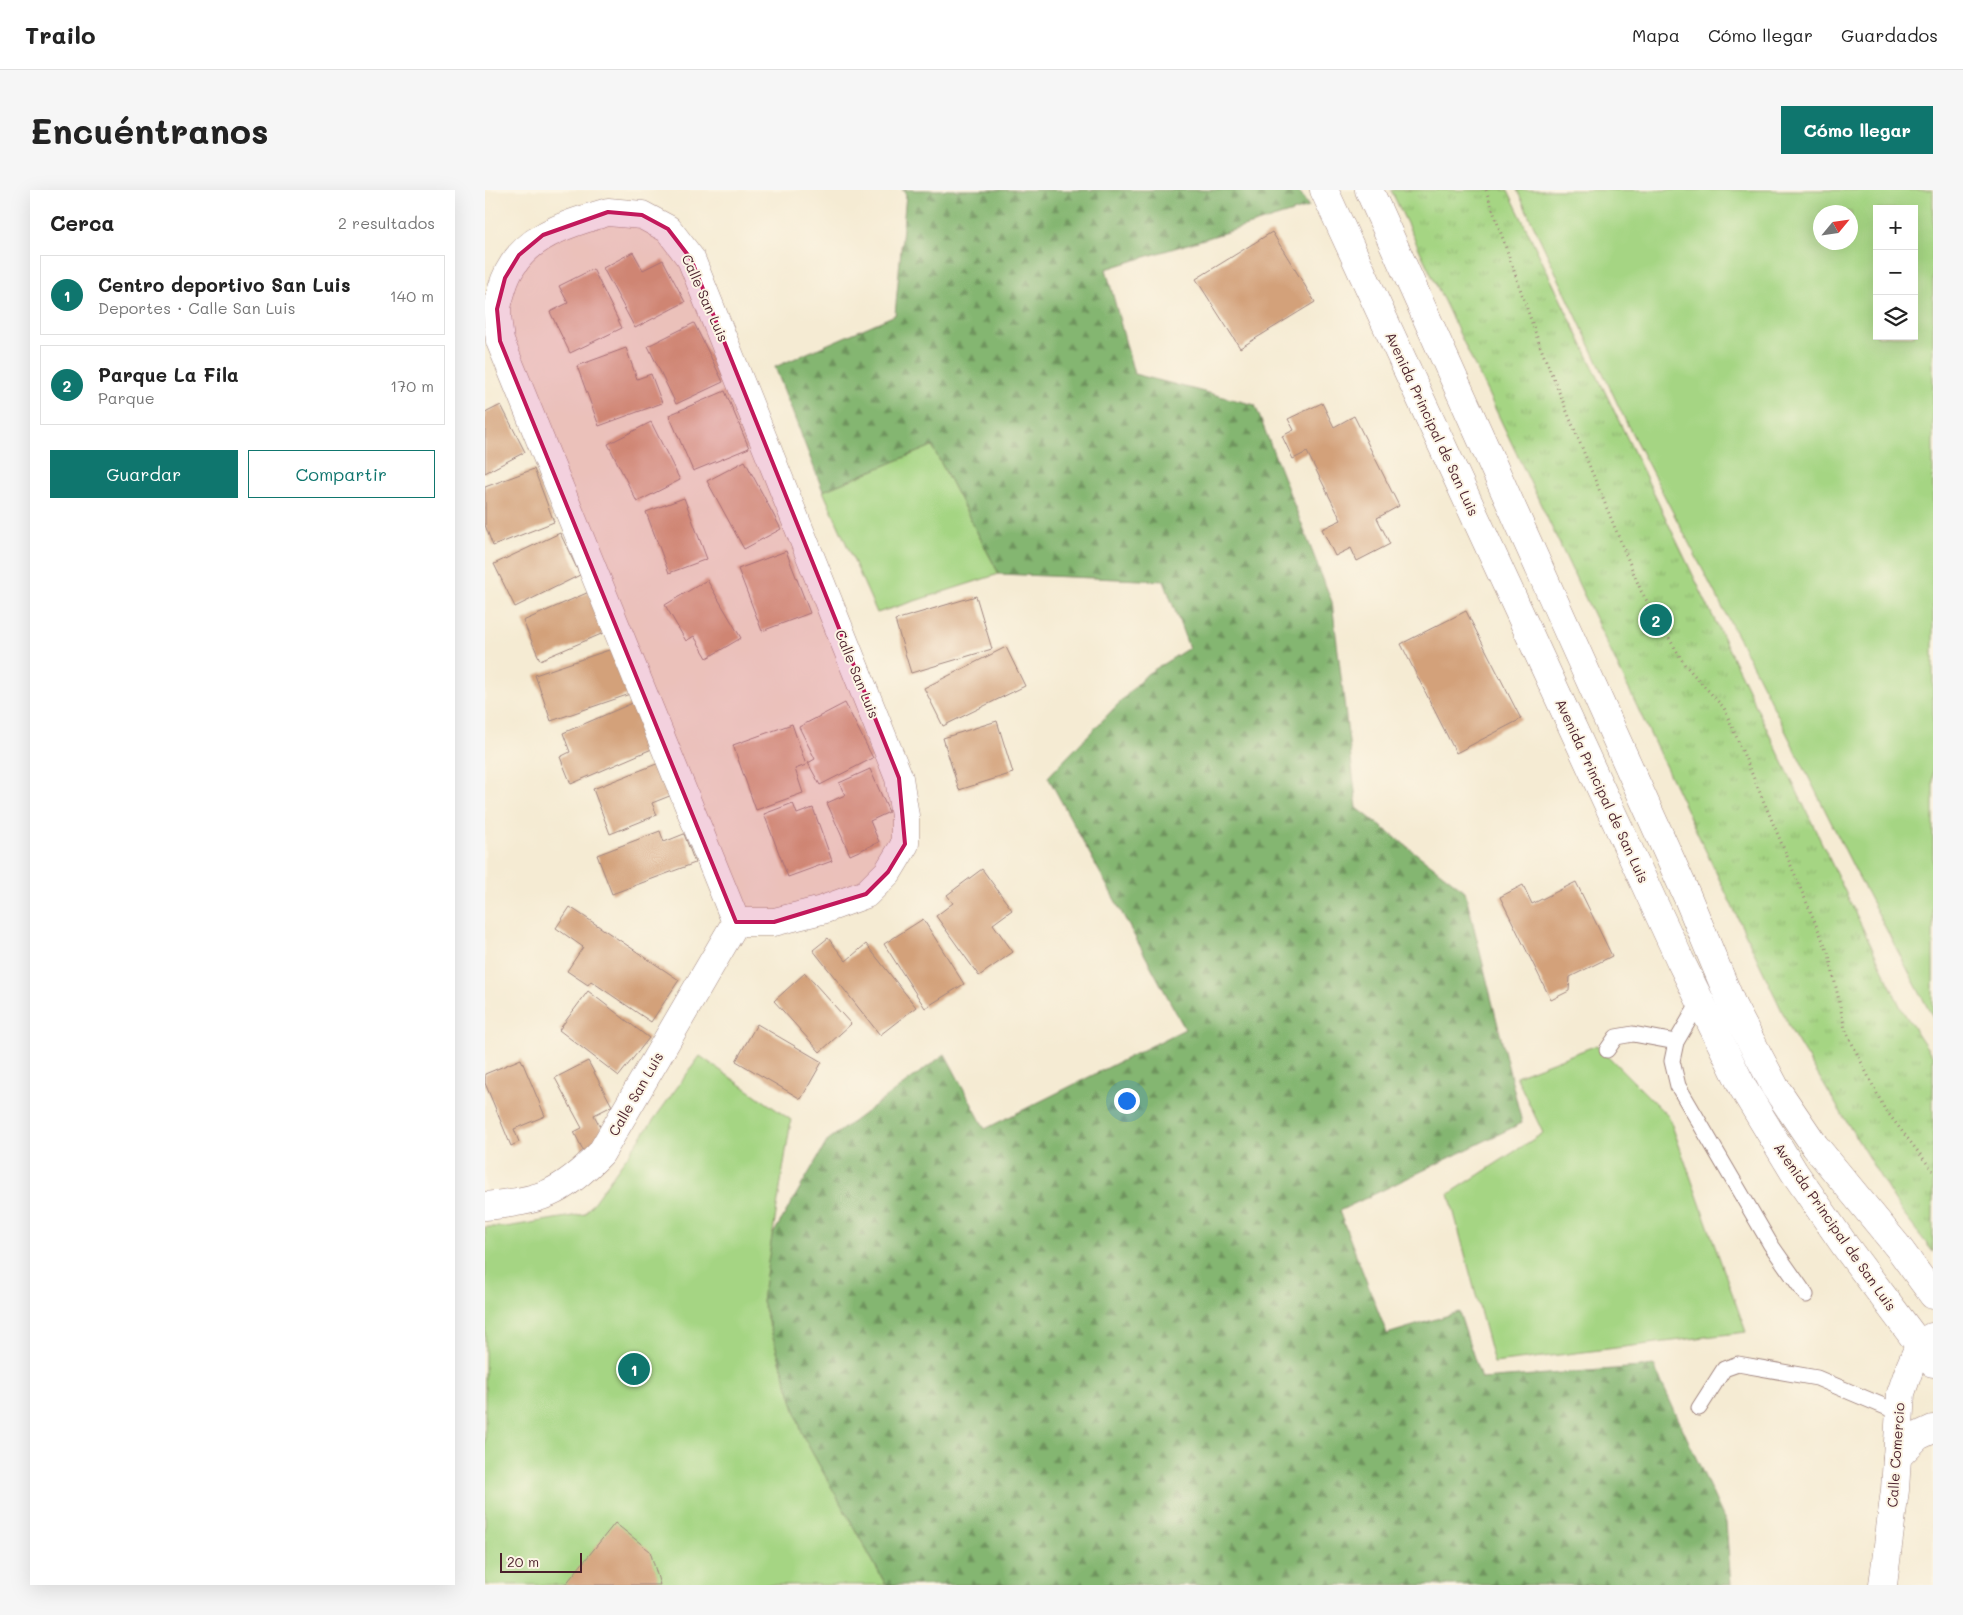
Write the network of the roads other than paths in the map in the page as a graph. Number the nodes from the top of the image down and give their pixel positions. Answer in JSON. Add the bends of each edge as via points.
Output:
{"nodes":[{"id":1,"x":1324,"y":190,"type":"edge"},
{"id":2,"x":1369,"y":190,"type":"edge"},
{"id":3,"x":737,"y":922,"type":"junction"},
{"id":4,"x":1700,"y":1001,"type":"junction"},
{"id":5,"x":1676,"y":1042,"type":"junction"},
{"id":6,"x":1607,"y":1050,"type":"dead end"},
{"id":7,"x":485,"y":1206,"type":"edge"},
{"id":8,"x":1882,"y":1227,"type":"junction"},
{"id":9,"x":1849,"y":1251,"type":"junction"},
{"id":10,"x":1806,"y":1295,"type":"dead end"},
{"id":11,"x":1933,"y":1295,"type":"edge"},
{"id":12,"x":1928,"y":1348,"type":"edge"},
{"id":13,"x":1699,"y":1408,"type":"dead end"},
{"id":14,"x":1900,"y":1413,"type":"junction"},
{"id":15,"x":1933,"y":1428,"type":"edge"},
{"id":16,"x":1897,"y":1457,"type":"junction"},
{"id":17,"x":1883,"y":1585,"type":"edge"}],
"edges":[{"from":1,"to":4,"type":"street","name":"Avenida Principal de San Luis"},
{"from":2,"to":8,"type":"street","via":[[1683,887],[1733,1007],[1775,1087],[1815,1146]]},
{"from":3,"to":3,"type":"street","name":"Calle San Luis","via":[[774,922],[866,894],[888,872],[905,844],[905,816],[899,778],[691,260],[668,229],[642,216],[608,212],[543,235],[519,256],[505,278],[497,309],[500,341]]},
{"from":3,"to":7,"type":"street","name":"Calle San Luis","via":[[601,1153],[566,1184],[542,1197]]},
{"from":4,"to":5,"type":"lane"},
{"from":4,"to":9,"type":"street","name":"Avenida Principal de San Luis","via":[[1743,1088],[1794,1172]]},
{"from":5,"to":6,"type":"lane","via":[[1633,1034],[1617,1037]]},
{"from":5,"to":10,"type":"lane","via":[[1672,1061],[1678,1086],[1771,1245]]},
{"from":8,"to":9,"type":"street","via":[[1884,1253],[1880,1259],[1873,1262]]},
{"from":8,"to":11,"type":"street"},
{"from":9,"to":12,"type":"street","name":"Avenida Principal de San Luis"},
{"from":12,"to":14,"type":"street","name":"Calle Comercio","via":[[1910,1367],[1901,1393]]},
{"from":13,"to":14,"type":"lane","via":[[1724,1368],[1738,1364],[1817,1378]]},
{"from":14,"to":16,"type":"street","name":"Calle Comercio"},
{"from":15,"to":16,"type":"street","via":[[1918,1436]]},
{"from":16,"to":17,"type":"street","name":"Calle Comercio"}]}
